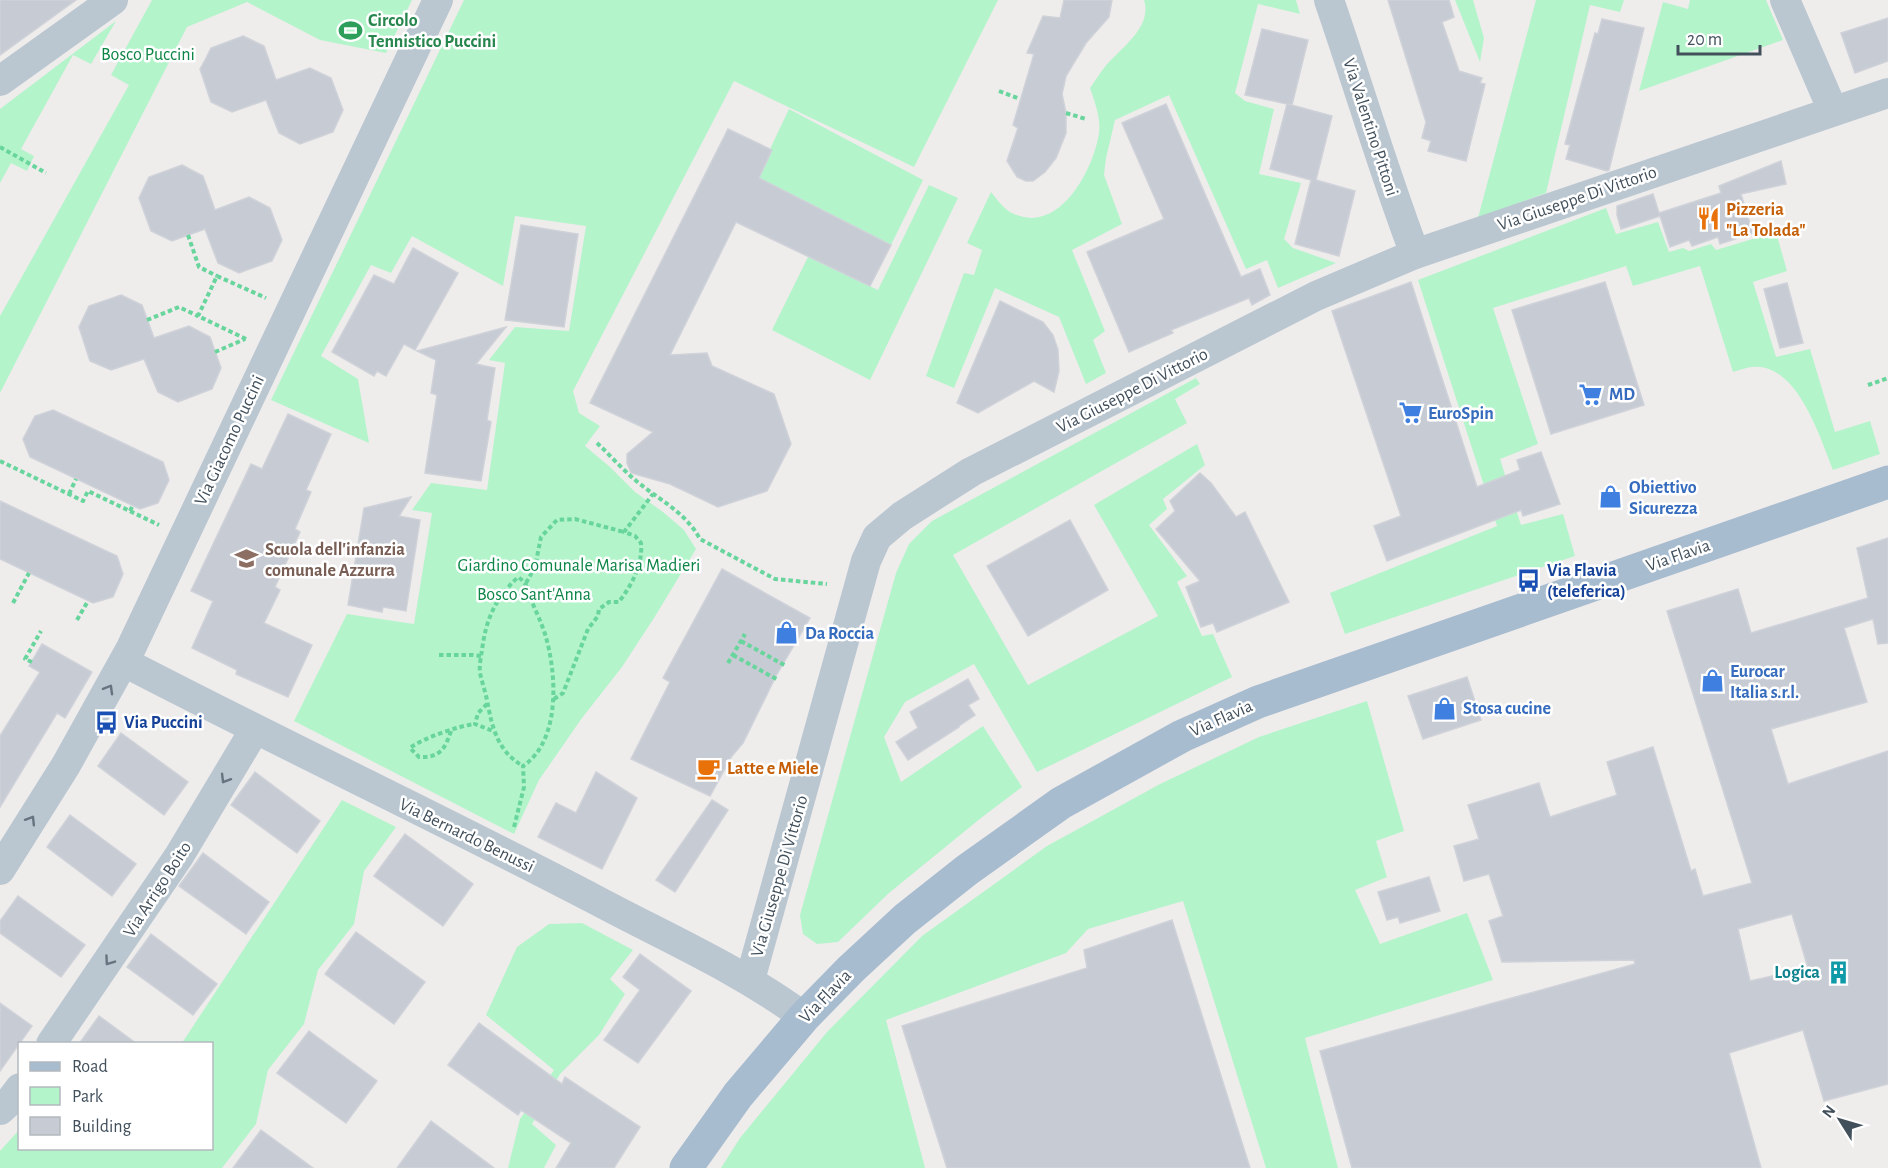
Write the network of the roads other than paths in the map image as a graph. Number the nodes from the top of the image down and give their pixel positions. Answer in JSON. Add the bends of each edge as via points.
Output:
{"nodes":[{"id":1,"x":113,"y":0,"type":"edge"},
{"id":2,"x":438,"y":0,"type":"edge"},
{"id":3,"x":1329,"y":0,"type":"edge"},
{"id":4,"x":1785,"y":0,"type":"edge"},
{"id":5,"x":0,"y":81,"type":"edge"},
{"id":6,"x":1888,"y":93,"type":"edge"},
{"id":7,"x":1833,"y":111,"type":"junction"},
{"id":8,"x":1415,"y":254,"type":"junction"},
{"id":9,"x":1888,"y":482,"type":"edge"},
{"id":10,"x":124,"y":662,"type":"junction"},
{"id":11,"x":255,"y":729,"type":"junction"},
{"id":12,"x":0,"y":870,"type":"edge"},
{"id":13,"x":750,"y":980,"type":"junction"},
{"id":14,"x":804,"y":1017,"type":"junction"},
{"id":15,"x":52,"y":1042,"type":"edge"},
{"id":16,"x":18,"y":1091,"type":"edge"},
{"id":17,"x":0,"y":1110,"type":"edge"},
{"id":18,"x":686,"y":1168,"type":"edge"}],
"edges":[{"from":1,"to":5,"type":"street"},
{"from":2,"to":10,"type":"street","name":"Via Giacomo Puccini"},
{"from":3,"to":8,"type":"street","name":"Via Valentino Pittoni","via":[[1386,178]]},
{"from":4,"to":7,"type":"street"},
{"from":6,"to":7,"type":"street","name":"Via Giuseppe Di Vittorio"},
{"from":7,"to":8,"type":"street","name":"Via Giuseppe Di Vittorio"},
{"from":8,"to":13,"type":"street","name":"Via Giuseppe Di Vittorio","via":[[1316,296],[971,472],[902,516],[877,537],[866,561]]},
{"from":9,"to":14,"type":"main road","name":"Via Flavia","via":[[1258,702],[1182,736],[1061,802],[967,870],[905,919]]},
{"from":10,"to":11,"type":"street","name":"Via Bernardo Benussi"},
{"from":12,"to":10,"type":"street","name":"Via Giacomo Puccini","one_way":true},
{"from":11,"to":13,"type":"street","name":"Via Bernardo Benussi"},
{"from":11,"to":15,"type":"street","name":"Via Arrigo Boito","one_way":true,"via":[[179,856]]},
{"from":13,"to":14,"type":"street","name":"Via Bernardo Benussi"},
{"from":14,"to":18,"type":"main road","name":"Via Flavia","via":[[738,1095]]},
{"from":16,"to":17,"type":"street"}]}
